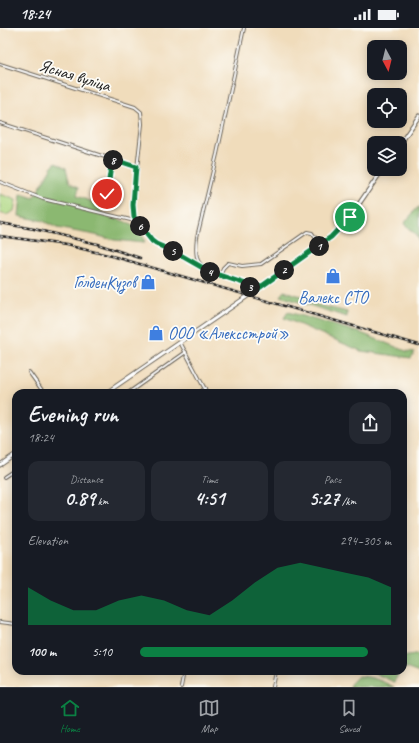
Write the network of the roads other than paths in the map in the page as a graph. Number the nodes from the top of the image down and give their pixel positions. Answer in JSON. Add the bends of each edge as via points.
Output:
{"nodes":[{"id":1,"x":244,"y":28,"type":"edge"},
{"id":2,"x":0,"y":64,"type":"edge"},
{"id":3,"x":419,"y":116,"type":"edge"},
{"id":4,"x":0,"y":123,"type":"edge"},
{"id":5,"x":405,"y":136,"type":"edge"},
{"id":6,"x":112,"y":159,"type":"junction"},
{"id":7,"x":136,"y":167,"type":"junction"},
{"id":8,"x":378,"y":176,"type":"edge"},
{"id":9,"x":0,"y":182,"type":"edge"},
{"id":10,"x":107,"y":194,"type":"dead end"},
{"id":11,"x":136,"y":221,"type":"junction"},
{"id":12,"x":320,"y":244,"type":"junction"},
{"id":13,"x":200,"y":266,"type":"junction"},
{"id":14,"x":220,"y":275,"type":"junction"},
{"id":15,"x":255,"y":291,"type":"junction"},
{"id":16,"x":180,"y":342,"type":"junction"},
{"id":17,"x":186,"y":352,"type":"junction"},
{"id":18,"x":29,"y":372,"type":"dead end"},
{"id":19,"x":205,"y":388,"type":"edge"},
{"id":20,"x":41,"y":389,"type":"edge"},
{"id":21,"x":112,"y":389,"type":"edge"},
{"id":22,"x":134,"y":389,"type":"edge"},
{"id":23,"x":12,"y":457,"type":"edge"},
{"id":24,"x":0,"y":465,"type":"edge"},
{"id":25,"x":12,"y":471,"type":"edge"},
{"id":26,"x":4,"y":476,"type":"dead end"},
{"id":27,"x":0,"y":622,"type":"edge"},
{"id":28,"x":12,"y":624,"type":"edge"},
{"id":29,"x":183,"y":675,"type":"edge"},
{"id":30,"x":275,"y":675,"type":"edge"},
{"id":31,"x":181,"y":687,"type":"edge"},
{"id":32,"x":273,"y":687,"type":"edge"}],
"edges":[{"from":1,"to":13,"type":"street","via":[[197,237],[196,255]]},
{"from":2,"to":7,"type":"street","name":"Ясная вуліца","via":[[135,107],[141,112],[142,124]]},
{"from":3,"to":5,"type":"street"},
{"from":4,"to":6,"type":"street"},
{"from":6,"to":7,"type":"street"},
{"from":6,"to":10,"type":"street"},
{"from":7,"to":11,"type":"street","via":[[133,205]]},
{"from":8,"to":12,"type":"street","via":[[347,221]]},
{"from":9,"to":11,"type":"street","via":[[43,199]]},
{"from":11,"to":13,"type":"street","via":[[152,241]]},
{"from":12,"to":14,"type":"street","via":[[312,233],[307,232],[261,264],[246,266],[228,263]]},
{"from":12,"to":15,"type":"street"},
{"from":13,"to":14,"type":"street"},
{"from":14,"to":15,"type":"street","via":[[246,284]]},
{"from":15,"to":16,"type":"street"},
{"from":16,"to":17,"type":"street"},
{"from":16,"to":21,"type":"street"},
{"from":17,"to":19,"type":"street"},
{"from":17,"to":22,"type":"street"},
{"from":18,"to":20,"type":"street"},
{"from":23,"to":24,"type":"street"},
{"from":25,"to":26,"type":"street"},
{"from":27,"to":28,"type":"street"},
{"from":29,"to":31,"type":"street"},
{"from":30,"to":32,"type":"street"}]}
